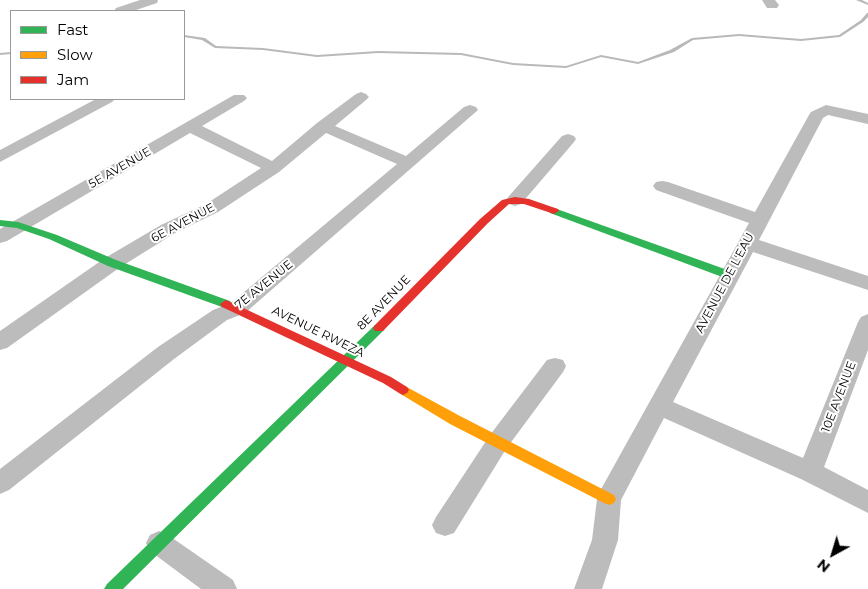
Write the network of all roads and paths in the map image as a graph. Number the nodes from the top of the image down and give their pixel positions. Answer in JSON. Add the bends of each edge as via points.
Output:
{"nodes":[{"id":1,"x":152,"y":0,"type":"edge"},
{"id":2,"x":124,"y":10,"type":"edge"},
{"id":3,"x":361,"y":97,"type":"dead end"},
{"id":4,"x":240,"y":98,"type":"dead end"},
{"id":5,"x":105,"y":100,"type":"edge"},
{"id":6,"x":470,"y":110,"type":"dead end"},
{"id":7,"x":868,"y":119,"type":"edge"},
{"id":8,"x":323,"y":126,"type":"junction"},
{"id":9,"x":190,"y":127,"type":"junction"},
{"id":10,"x":568,"y":139,"type":"dead end"},
{"id":11,"x":0,"y":157,"type":"edge"},
{"id":12,"x":408,"y":163,"type":"junction"},
{"id":13,"x":272,"y":168,"type":"junction"},
{"id":14,"x":662,"y":186,"type":"dead end"},
{"id":15,"x":515,"y":200,"type":"junction"},
{"id":16,"x":760,"y":220,"type":"junction"},
{"id":17,"x":0,"y":223,"type":"edge"},
{"id":18,"x":18,"y":226,"type":"junction"},
{"id":19,"x":0,"y":237,"type":"edge"},
{"id":20,"x":747,"y":242,"type":"junction"},
{"id":21,"x":112,"y":264,"type":"junction"},
{"id":22,"x":730,"y":275,"type":"junction"},
{"id":23,"x":868,"y":284,"type":"edge"},
{"id":24,"x":238,"y":308,"type":"junction"},
{"id":25,"x":868,"y":322,"type":"edge"},
{"id":26,"x":0,"y":342,"type":"edge"},
{"id":27,"x":346,"y":362,"type":"junction"},
{"id":28,"x":555,"y":366,"type":"dead end"},
{"id":29,"x":659,"y":406,"type":"junction"},
{"id":30,"x":498,"y":442,"type":"junction"},
{"id":31,"x":810,"y":472,"type":"junction"},
{"id":32,"x":0,"y":483,"type":"edge"},
{"id":33,"x":609,"y":499,"type":"junction"},
{"id":34,"x":868,"y":502,"type":"edge"},
{"id":35,"x":445,"y":525,"type":"dead end"},
{"id":36,"x":159,"y":543,"type":"junction"},
{"id":37,"x":112,"y":589,"type":"edge"},
{"id":38,"x":223,"y":589,"type":"edge"},
{"id":39,"x":588,"y":589,"type":"edge"}],
"edges":[{"from":1,"to":2,"type":"street"},
{"from":3,"to":8,"type":"street","name":"6E AVENUE"},
{"from":4,"to":9,"type":"street","name":"5E AVENUE"},
{"from":5,"to":11,"type":"street"},
{"from":6,"to":12,"type":"street","name":"7E AVENUE"},
{"from":7,"to":16,"type":"street","name":"AVENUE DE L'EAU","via":[[834,111],[820,112]]},
{"from":8,"to":12,"type":"street"},
{"from":8,"to":13,"type":"street","name":"6E AVENUE"},
{"from":9,"to":13,"type":"street"},
{"from":9,"to":18,"type":"street","name":"5E AVENUE"},
{"from":10,"to":15,"type":"street"},
{"from":12,"to":24,"type":"street","name":"7E AVENUE"},
{"from":13,"to":21,"type":"street","name":"6E AVENUE","via":[[212,208],[168,229]]},
{"from":14,"to":16,"type":"street"},
{"from":15,"to":22,"type":"street"},
{"from":15,"to":27,"type":"street","name":"8E AVENUE","via":[[506,202],[484,222]]},
{"from":16,"to":20,"type":"street","name":"AVENUE DE L'EAU"},
{"from":17,"to":18,"type":"street","name":"AVENUE RWEZA"},
{"from":18,"to":19,"type":"street","name":"5E AVENUE"},
{"from":18,"to":21,"type":"street","name":"AVENUE RWEZA"},
{"from":20,"to":22,"type":"street","name":"AVENUE DE L'EAU"},
{"from":20,"to":23,"type":"street"},
{"from":21,"to":24,"type":"street","name":"AVENUE RWEZA"},
{"from":21,"to":26,"type":"street","name":"6E AVENUE"},
{"from":22,"to":29,"type":"street","name":"AVENUE DE L'EAU"},
{"from":24,"to":27,"type":"street","name":"AVENUE RWEZA"},
{"from":24,"to":32,"type":"street","name":"7E AVENUE","via":[[220,315],[166,353]]},
{"from":25,"to":31,"type":"street","name":"10E AVENUE"},
{"from":27,"to":30,"type":"street","name":"AVENUE RWEZA","via":[[386,380]]},
{"from":27,"to":36,"type":"street","name":"8E AVENUE"},
{"from":28,"to":30,"type":"street"},
{"from":29,"to":31,"type":"street"},
{"from":29,"to":33,"type":"street","name":"AVENUE DE L'EAU"},
{"from":30,"to":33,"type":"street","name":"AVENUE RWEZA"},
{"from":30,"to":35,"type":"street"},
{"from":31,"to":34,"type":"street"},
{"from":33,"to":39,"type":"street","via":[[606,540]]},
{"from":36,"to":37,"type":"street","name":"8E AVENUE"},
{"from":36,"to":38,"type":"street"}]}
